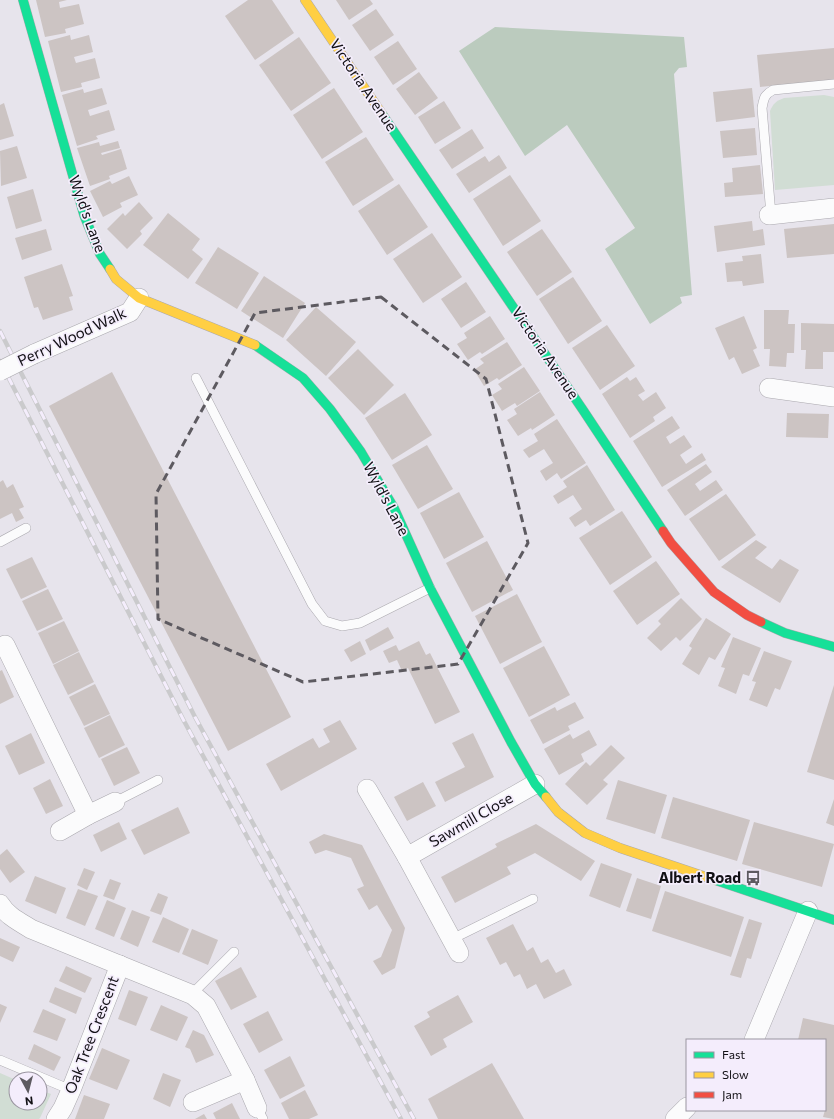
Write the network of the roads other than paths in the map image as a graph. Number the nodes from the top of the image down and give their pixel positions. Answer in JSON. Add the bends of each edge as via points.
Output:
{"nodes":[{"id":1,"x":23,"y":0,"type":"edge"},
{"id":2,"x":305,"y":0,"type":"edge"},
{"id":3,"x":834,"y":84,"type":"edge"},
{"id":4,"x":834,"y":208,"type":"edge"},
{"id":5,"x":770,"y":215,"type":"joint"},
{"id":6,"x":139,"y":298,"type":"junction"},
{"id":7,"x":0,"y":371,"type":"edge"},
{"id":8,"x":196,"y":378,"type":"dead end"},
{"id":9,"x":769,"y":388,"type":"dead end"},
{"id":10,"x":834,"y":397,"type":"edge"},
{"id":11,"x":26,"y":528,"type":"dead end"},
{"id":12,"x":0,"y":542,"type":"edge"},
{"id":13,"x":430,"y":588,"type":"junction"},
{"id":14,"x":2,"y":643,"type":"edge"},
{"id":15,"x":834,"y":648,"type":"edge"},
{"id":16,"x":158,"y":780,"type":"dead end"},
{"id":17,"x":535,"y":784,"type":"junction"},
{"id":18,"x":367,"y":789,"type":"dead end"},
{"id":19,"x":115,"y":802,"type":"joint"},
{"id":20,"x":88,"y":815,"type":"junction"},
{"id":21,"x":60,"y":831,"type":"dead end"},
{"id":22,"x":407,"y":857,"type":"junction"},
{"id":23,"x":533,"y":899,"type":"dead end"},
{"id":24,"x":0,"y":904,"type":"edge"},
{"id":25,"x":808,"y":911,"type":"junction"},
{"id":26,"x":834,"y":920,"type":"edge"},
{"id":27,"x":456,"y":946,"type":"joint"},
{"id":28,"x":234,"y":952,"type":"dead end"},
{"id":29,"x":120,"y":965,"type":"junction"},
{"id":30,"x":192,"y":994,"type":"junction"},
{"id":31,"x":754,"y":1039,"type":"edge"},
{"id":32,"x":0,"y":1060,"type":"edge"},
{"id":33,"x":245,"y":1080,"type":"junction"},
{"id":34,"x":71,"y":1090,"type":"junction"},
{"id":35,"x":193,"y":1102,"type":"dead end"},
{"id":36,"x":686,"y":1108,"type":"edge"},
{"id":37,"x":260,"y":1113,"type":"edge"},
{"id":38,"x":56,"y":1119,"type":"edge"},
{"id":39,"x":675,"y":1119,"type":"edge"}],
"edges":[{"from":1,"to":6,"type":"main road","name":"Wyld's Lane","via":[[84,215],[100,254],[116,279]]},
{"from":2,"to":15,"type":"main road","name":"Victoria Avenue","via":[[670,543],[714,592],[747,616],[785,633]]},
{"from":3,"to":5,"type":"lane","via":[[773,90],[767,93],[764,99],[762,108]]},
{"from":4,"to":5,"type":"street"},
{"from":6,"to":7,"type":"street","name":"Perry Wood Walk","bridge":true,"via":[[130,312]]},
{"from":6,"to":13,"type":"main road","name":"Wyld's Lane","via":[[253,344],[303,378],[330,409],[365,458],[394,508]]},
{"from":8,"to":13,"type":"lane","via":[[312,604],[325,621],[342,626],[360,623]]},
{"from":9,"to":10,"type":"street"},
{"from":11,"to":12,"type":"lane"},
{"from":13,"to":17,"type":"main road","name":"Wyld's Lane"},
{"from":14,"to":20,"type":"street"},
{"from":16,"to":19,"type":"lane"},
{"from":17,"to":22,"type":"street","name":"Sawmill Close"},
{"from":17,"to":25,"type":"main road","name":"Wyld's Lane","via":[[558,812],[585,833],[620,848]]},
{"from":18,"to":22,"type":"street"},
{"from":19,"to":20,"type":"street"},
{"from":20,"to":21,"type":"street"},
{"from":22,"to":27,"type":"street"},
{"from":23,"to":27,"type":"lane"},
{"from":24,"to":29,"type":"street","name":"Oak Tree Crescent","via":[[11,916],[31,929]]},
{"from":25,"to":26,"type":"main road","name":"Wyld's Lane"},
{"from":25,"to":31,"type":"street"},
{"from":28,"to":30,"type":"lane"},
{"from":29,"to":30,"type":"street"},
{"from":29,"to":34,"type":"street","name":"Oak Tree Crescent"},
{"from":30,"to":33,"type":"street","via":[[206,1006]]},
{"from":32,"to":34,"type":"lane"},
{"from":33,"to":35,"type":"street"},
{"from":33,"to":37,"type":"street"},
{"from":34,"to":38,"type":"street","name":"Oak Tree Crescent"},
{"from":36,"to":39,"type":"street"}]}
